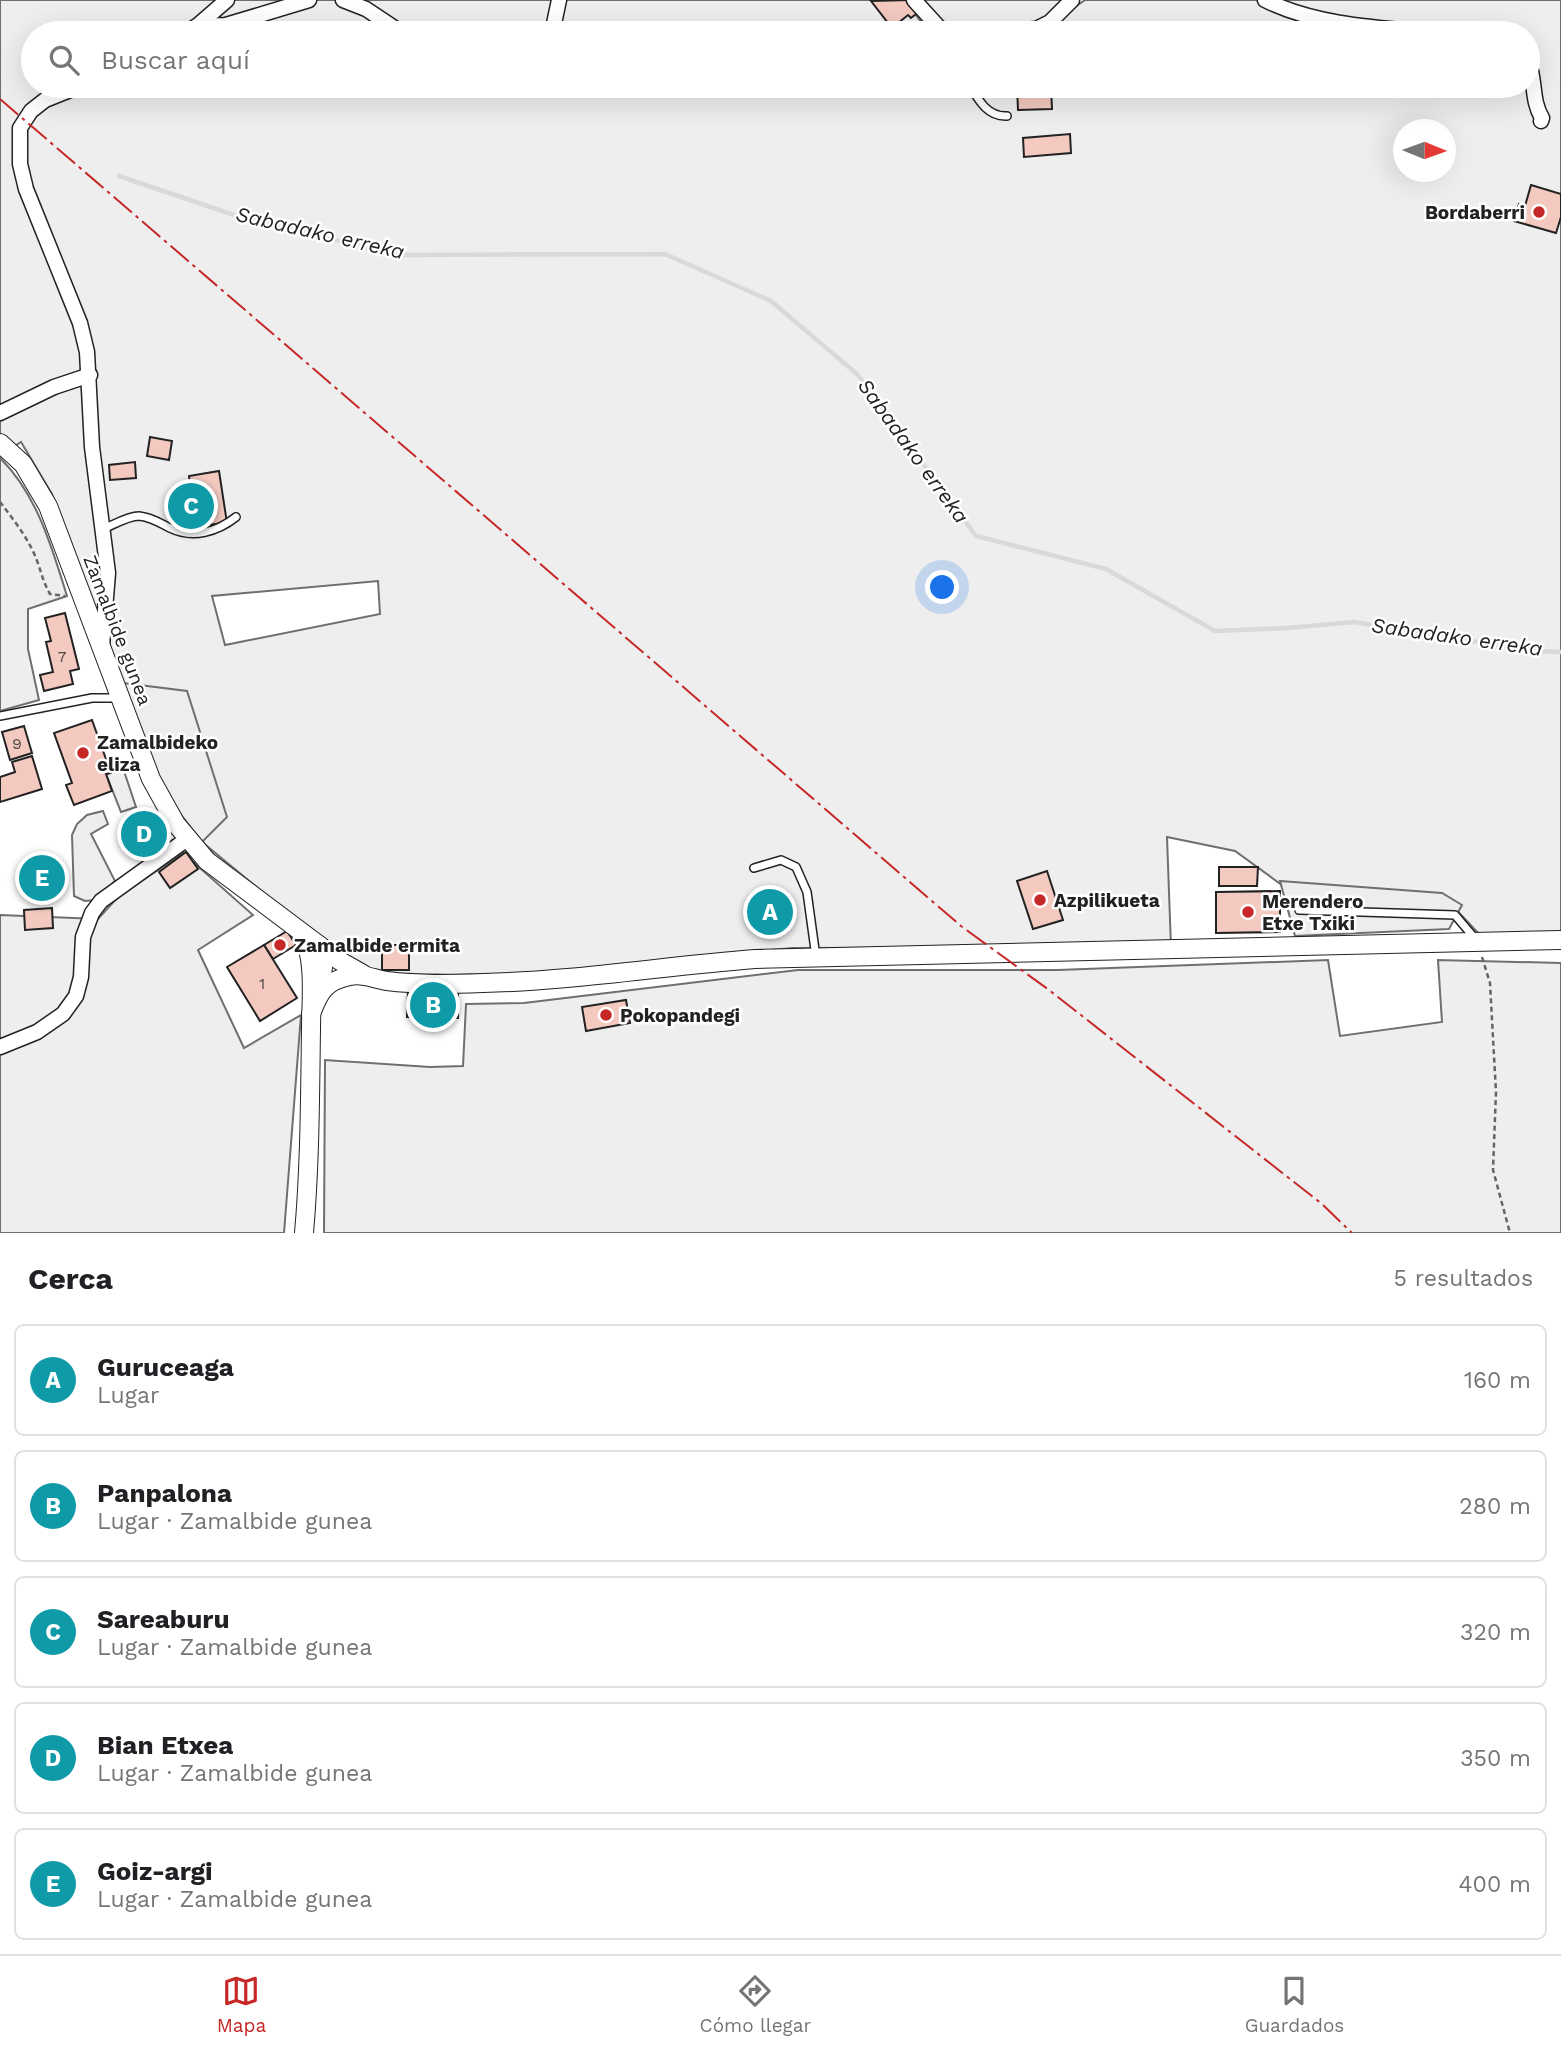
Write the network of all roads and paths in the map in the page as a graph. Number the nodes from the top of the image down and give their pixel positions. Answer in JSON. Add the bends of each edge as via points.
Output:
{"nodes":[{"id":1,"x":227,"y":0,"type":"edge"},
{"id":2,"x":309,"y":0,"type":"edge"},
{"id":3,"x":343,"y":0,"type":"edge"},
{"id":4,"x":559,"y":0,"type":"edge"},
{"id":5,"x":914,"y":0,"type":"edge"},
{"id":6,"x":1072,"y":0,"type":"edge"},
{"id":7,"x":1265,"y":0,"type":"edge"},
{"id":8,"x":200,"y":21,"type":"edge"},
{"id":9,"x":239,"y":21,"type":"edge"},
{"id":10,"x":384,"y":21,"type":"edge"},
{"id":11,"x":555,"y":21,"type":"edge"},
{"id":12,"x":932,"y":21,"type":"edge"},
{"id":13,"x":1051,"y":21,"type":"edge"},
{"id":14,"x":1337,"y":21,"type":"edge"},
{"id":15,"x":50,"y":98,"type":"edge"},
{"id":16,"x":979,"y":98,"type":"edge"},
{"id":17,"x":1535,"y":98,"type":"edge"},
{"id":18,"x":1007,"y":116,"type":"dead end"},
{"id":19,"x":1541,"y":121,"type":"dead end"},
{"id":20,"x":90,"y":375,"type":"junction"},
{"id":21,"x":0,"y":413,"type":"edge"},
{"id":22,"x":0,"y":443,"type":"edge"},
{"id":23,"x":0,"y":502,"type":"edge"},
{"id":24,"x":236,"y":517,"type":"dead end"},
{"id":25,"x":103,"y":529,"type":"junction"},
{"id":26,"x":81,"y":592,"type":"junction"},
{"id":27,"x":102,"y":649,"type":"junction"},
{"id":28,"x":121,"y":698,"type":"junction"},
{"id":29,"x":0,"y":716,"type":"edge"},
{"id":30,"x":187,"y":839,"type":"junction"},
{"id":31,"x":754,"y":868,"type":"dead end"},
{"id":32,"x":1298,"y":910,"type":"dead end"},
{"id":33,"x":301,"y":932,"type":"junction"},
{"id":34,"x":1561,"y":940,"type":"edge"},
{"id":35,"x":1477,"y":941,"type":"junction"},
{"id":36,"x":319,"y":945,"type":"junction"},
{"id":37,"x":817,"y":958,"type":"junction"},
{"id":38,"x":363,"y":974,"type":"junction"},
{"id":39,"x":319,"y":992,"type":"junction"},
{"id":40,"x":311,"y":1014,"type":"junction"},
{"id":41,"x":0,"y":1047,"type":"edge"},
{"id":42,"x":304,"y":1233,"type":"edge"},
{"id":43,"x":1510,"y":1233,"type":"edge"}],
"edges":[{"from":1,"to":8,"type":"street"},
{"from":2,"to":9,"type":"street"},
{"from":3,"to":10,"type":"street"},
{"from":4,"to":11,"type":"street"},
{"from":5,"to":12,"type":"street"},
{"from":6,"to":13,"type":"street"},
{"from":7,"to":14,"type":"street","via":[[1293,12]]},
{"from":15,"to":20,"type":"street","via":[[31,111],[20,128],[20,163],[26,189],[80,323]]},
{"from":16,"to":18,"type":"lane","via":[[989,112]]},
{"from":17,"to":19,"type":"street"},
{"from":20,"to":21,"type":"street"},
{"from":20,"to":25,"type":"street","via":[[92,447]]},
{"from":22,"to":26,"type":"street","name":"Zamalbide gunea","via":[[23,464],[40,489]]},
{"from":23,"to":26,"type":"path","via":[[36,557],[50,594],[70,597]]},
{"from":24,"to":25,"type":"lane","via":[[222,528],[194,533],[137,516]]},
{"from":25,"to":27,"type":"street","via":[[108,573]]},
{"from":26,"to":27,"type":"street","name":"Zamalbide gunea"},
{"from":27,"to":28,"type":"street","name":"Zamalbide gunea"},
{"from":28,"to":29,"type":"lane","via":[[92,698]]},
{"from":28,"to":30,"type":"street","name":"Zamalbide gunea","via":[[151,779]]},
{"from":30,"to":33,"type":"street","name":"Zamalbide gunea","via":[[207,861]]},
{"from":30,"to":41,"type":"street","via":[[92,912],[83,937],[76,996],[63,1014],[37,1032]]},
{"from":31,"to":37,"type":"lane","via":[[781,860],[796,867],[807,892]]},
{"from":32,"to":35,"type":"lane","via":[[1455,915]]},
{"from":33,"to":36,"type":"street","name":"Zamalbide gunea"},
{"from":33,"to":40,"type":"street","via":[[309,951]]},
{"from":34,"to":35,"type":"street"},
{"from":35,"to":37,"type":"street"},
{"from":35,"to":43,"type":"path","via":[[1490,983],[1496,1093],[1493,1170]]},
{"from":36,"to":38,"type":"street","name":"Zamalbide gunea"},
{"from":36,"to":39,"type":"street","via":[[324,961]]},
{"from":37,"to":38,"type":"street","via":[[693,964],[552,981],[409,982]]},
{"from":38,"to":39,"type":"street","via":[[340,979]]},
{"from":39,"to":40,"type":"street"},
{"from":40,"to":42,"type":"street"}]}
